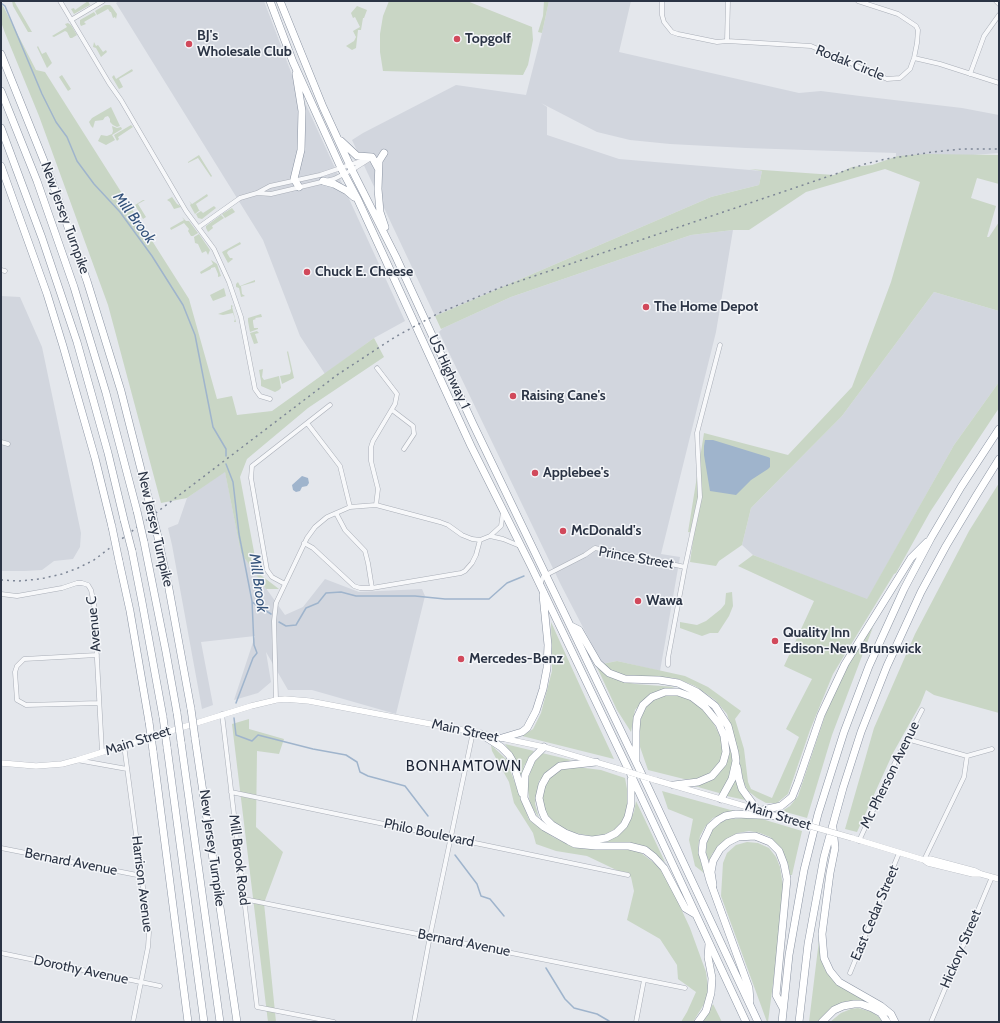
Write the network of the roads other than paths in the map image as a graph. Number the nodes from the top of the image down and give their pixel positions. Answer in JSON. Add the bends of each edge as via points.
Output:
{"nodes":[{"id":1,"x":60,"y":1,"type":"edge"},
{"id":2,"x":103,"y":1,"type":"edge"},
{"id":3,"x":270,"y":1,"type":"edge"},
{"id":4,"x":280,"y":1,"type":"edge"},
{"id":5,"x":662,"y":1,"type":"edge"},
{"id":6,"x":728,"y":1,"type":"edge"},
{"id":7,"x":858,"y":1,"type":"edge"},
{"id":8,"x":996,"y":1,"type":"edge"},
{"id":9,"x":999,"y":4,"type":"edge"},
{"id":10,"x":999,"y":15,"type":"edge"},
{"id":11,"x":71,"y":20,"type":"junction"},
{"id":12,"x":727,"y":41,"type":"junction"},
{"id":13,"x":1,"y":54,"type":"edge"},
{"id":14,"x":914,"y":58,"type":"junction"},
{"id":15,"x":293,"y":62,"type":"junction"},
{"id":16,"x":970,"y":74,"type":"junction"},
{"id":17,"x":999,"y":83,"type":"edge"},
{"id":18,"x":1,"y":90,"type":"edge"},
{"id":19,"x":1,"y":128,"type":"edge"},
{"id":20,"x":338,"y":138,"type":"junction"},
{"id":21,"x":384,"y":153,"type":"dead end"},
{"id":22,"x":372,"y":157,"type":"junction"},
{"id":23,"x":1,"y":166,"type":"edge"},
{"id":24,"x":351,"y":167,"type":"junction"},
{"id":25,"x":379,"y":170,"type":"junction"},
{"id":26,"x":342,"y":171,"type":"junction"},
{"id":27,"x":294,"y":180,"type":"junction"},
{"id":28,"x":323,"y":181,"type":"junction"},
{"id":29,"x":299,"y":187,"type":"junction"},
{"id":30,"x":257,"y":194,"type":"junction"},
{"id":31,"x":358,"y":200,"type":"junction"},
{"id":32,"x":199,"y":227,"type":"junction"},
{"id":33,"x":396,"y":257,"type":"junction"},
{"id":34,"x":720,"y":346,"type":"dead end"},
{"id":35,"x":377,"y":368,"type":"dead end"},
{"id":36,"x":270,"y":399,"type":"dead end"},
{"id":37,"x":330,"y":405,"type":"dead end"},
{"id":38,"x":392,"y":410,"type":"junction"},
{"id":39,"x":307,"y":423,"type":"junction"},
{"id":40,"x":999,"y":429,"type":"edge"},
{"id":41,"x":1,"y":442,"type":"edge"},
{"id":42,"x":8,"y":444,"type":"dead end"},
{"id":43,"x":404,"y":449,"type":"dead end"},
{"id":44,"x":999,"y":459,"type":"edge"},
{"id":45,"x":376,"y":506,"type":"junction"},
{"id":46,"x":350,"y":507,"type":"junction"},
{"id":47,"x":503,"y":510,"type":"junction"},
{"id":48,"x":336,"y":513,"type":"junction"},
{"id":49,"x":490,"y":536,"type":"junction"},
{"id":50,"x":932,"y":538,"type":"junction"},
{"id":51,"x":480,"y":540,"type":"junction"},
{"id":52,"x":304,"y":543,"type":"junction"},
{"id":53,"x":522,"y":547,"type":"junction"},
{"id":54,"x":684,"y":567,"type":"junction"},
{"id":55,"x":546,"y":575,"type":"junction"},
{"id":56,"x":285,"y":584,"type":"junction"},
{"id":57,"x":541,"y":587,"type":"junction"},
{"id":58,"x":372,"y":588,"type":"junction"},
{"id":59,"x":1,"y":594,"type":"edge"},
{"id":60,"x":571,"y":626,"type":"junction"},
{"id":61,"x":97,"y":655,"type":"junction"},
{"id":62,"x":668,"y":665,"type":"dead end"},
{"id":63,"x":276,"y":700,"type":"junction"},
{"id":64,"x":99,"y":702,"type":"junction"},
{"id":65,"x":922,"y":710,"type":"dead end"},
{"id":66,"x":222,"y":714,"type":"junction"},
{"id":67,"x":473,"y":732,"type":"junction"},
{"id":68,"x":481,"y":734,"type":"junction"},
{"id":69,"x":502,"y":738,"type":"junction"},
{"id":70,"x":907,"y":739,"type":"junction"},
{"id":71,"x":124,"y":745,"type":"junction"},
{"id":72,"x":544,"y":747,"type":"junction"},
{"id":73,"x":992,"y":749,"type":"dead end"},
{"id":74,"x":102,"y":752,"type":"junction"},
{"id":75,"x":967,"y":756,"type":"junction"},
{"id":76,"x":77,"y":760,"type":"junction"},
{"id":77,"x":736,"y":761,"type":"junction"},
{"id":78,"x":596,"y":762,"type":"junction"},
{"id":79,"x":636,"y":762,"type":"junction"},
{"id":80,"x":1,"y":763,"type":"edge"},
{"id":81,"x":127,"y":769,"type":"junction"},
{"id":82,"x":632,"y":777,"type":"junction"},
{"id":83,"x":674,"y":785,"type":"junction"},
{"id":84,"x":231,"y":792,"type":"junction"},
{"id":85,"x":524,"y":798,"type":"junction"},
{"id":86,"x":720,"y":799,"type":"junction"},
{"id":87,"x":758,"y":811,"type":"junction"},
{"id":88,"x":778,"y":816,"type":"junction"},
{"id":89,"x":833,"y":822,"type":"junction"},
{"id":90,"x":450,"y":838,"type":"junction"},
{"id":91,"x":859,"y":841,"type":"junction"},
{"id":92,"x":1,"y":848,"type":"edge"},
{"id":93,"x":899,"y":853,"type":"junction"},
{"id":94,"x":924,"y":860,"type":"junction"},
{"id":95,"x":628,"y":875,"type":"dead end"},
{"id":96,"x":142,"y":876,"type":"junction"},
{"id":97,"x":992,"y":877,"type":"junction"},
{"id":98,"x":999,"y":879,"type":"edge"},
{"id":99,"x":713,"y":885,"type":"junction"},
{"id":100,"x":244,"y":899,"type":"junction"},
{"id":101,"x":695,"y":914,"type":"junction"},
{"id":102,"x":430,"y":936,"type":"junction"},
{"id":103,"x":709,"y":944,"type":"junction"},
{"id":104,"x":1,"y":953,"type":"edge"},
{"id":105,"x":850,"y":973,"type":"dead end"},
{"id":106,"x":644,"y":980,"type":"junction"},
{"id":107,"x":141,"y":982,"type":"junction"},
{"id":108,"x":160,"y":986,"type":"dead end"},
{"id":109,"x":685,"y":988,"type":"dead end"},
{"id":110,"x":751,"y":1006,"type":"junction"},
{"id":111,"x":783,"y":1008,"type":"junction"},
{"id":112,"x":133,"y":1022,"type":"edge"},
{"id":113,"x":188,"y":1022,"type":"edge"},
{"id":114,"x":204,"y":1022,"type":"edge"},
{"id":115,"x":220,"y":1022,"type":"edge"},
{"id":116,"x":237,"y":1022,"type":"edge"},
{"id":117,"x":334,"y":1022,"type":"edge"},
{"id":118,"x":414,"y":1022,"type":"edge"},
{"id":119,"x":636,"y":1022,"type":"edge"},
{"id":120,"x":698,"y":1022,"type":"edge"},
{"id":121,"x":746,"y":1022,"type":"edge"},
{"id":122,"x":758,"y":1022,"type":"edge"},
{"id":123,"x":782,"y":1022,"type":"edge"},
{"id":124,"x":799,"y":1022,"type":"edge"},
{"id":125,"x":822,"y":1022,"type":"edge"},
{"id":126,"x":887,"y":1022,"type":"edge"},
{"id":127,"x":895,"y":1022,"type":"edge"},
{"id":128,"x":931,"y":1022,"type":"edge"}],
"edges":[{"from":1,"to":11,"type":"street"},
{"from":2,"to":11,"type":"street"},
{"from":3,"to":15,"type":"highway"},
{"from":4,"to":20,"type":"highway","name":"US Highway 1"},
{"from":5,"to":12,"type":"street","name":"Rodak Circle","via":[[664,22],[672,32],[717,42]]},
{"from":6,"to":12,"type":"street"},
{"from":7,"to":14,"type":"street","name":"Rodak Circle","via":[[898,14],[916,26],[918,30]]},
{"from":8,"to":9,"type":"street"},
{"from":10,"to":16,"type":"street","via":[[984,36]]},
{"from":11,"to":32,"type":"street","via":[[186,211]]},
{"from":12,"to":14,"type":"street","name":"Rodak Circle","via":[[811,46],[887,79],[905,74]]},
{"from":13,"to":116,"type":"highway","name":"New Jersey Turnpike","bridge":true,"via":[[50,176],[87,281],[120,391],[157,533],[191,709]]},
{"from":14,"to":16,"type":"street"},
{"from":15,"to":26,"type":"highway"},
{"from":15,"to":27,"type":"highway","via":[[302,111],[300,151]]},
{"from":16,"to":17,"type":"street"},
{"from":18,"to":115,"type":"highway","name":"New Jersey Turnpike","bridge":true,"via":[[37,181],[74,287],[106,393],[137,511],[177,713]]},
{"from":19,"to":114,"type":"highway","name":"New Jersey Turnpike","bridge":true,"via":[[77,342],[132,551],[163,717]]},
{"from":20,"to":22,"type":"highway","via":[[357,156]]},
{"from":20,"to":24,"type":"highway","name":"US Highway 1"},
{"from":21,"to":25,"type":"highway","via":[[379,161]]},
{"from":22,"to":24,"type":"street"},
{"from":22,"to":25,"type":"highway"},
{"from":23,"to":113,"type":"highway","bridge":true,"via":[[61,339],[112,527],[130,611],[149,722]]},
{"from":24,"to":26,"type":"street"},
{"from":24,"to":26,"type":"street"},
{"from":24,"to":33,"type":"highway","name":"US Highway 1"},
{"from":25,"to":33,"type":"highway","via":[[380,212]]},
{"from":26,"to":27,"type":"street"},
{"from":26,"to":28,"type":"street"},
{"from":26,"to":31,"type":"highway"},
{"from":27,"to":29,"type":"highway"},
{"from":27,"to":30,"type":"street","via":[[270,186]]},
{"from":28,"to":29,"type":"street"},
{"from":28,"to":31,"type":"highway","via":[[347,191]]},
{"from":29,"to":30,"type":"street","via":[[271,194]]},
{"from":30,"to":32,"type":"street","via":[[240,198]]},
{"from":31,"to":47,"type":"highway"},
{"from":32,"to":36,"type":"street","via":[[214,249],[229,282],[240,317],[255,389],[260,396]]},
{"from":33,"to":55,"type":"highway","name":"US Highway 1"},
{"from":34,"to":54,"type":"street","via":[[697,433],[700,497]]},
{"from":35,"to":38,"type":"street","via":[[397,394]]},
{"from":37,"to":39,"type":"street"},
{"from":38,"to":43,"type":"street","via":[[413,426],[414,434]]},
{"from":38,"to":45,"type":"street","via":[[372,441],[371,447],[371,461],[378,489]]},
{"from":39,"to":46,"type":"street","via":[[340,466]]},
{"from":39,"to":56,"type":"street","via":[[255,463],[251,472],[267,570],[272,577]]},
{"from":40,"to":50,"type":"highway","via":[[961,487]]},
{"from":41,"to":42,"type":"street"},
{"from":44,"to":89,"type":"highway","via":[[946,546],[906,624],[861,732]]},
{"from":45,"to":46,"type":"street"},
{"from":45,"to":51,"type":"street","via":[[440,522],[462,535]]},
{"from":46,"to":48,"type":"street"},
{"from":47,"to":49,"type":"street","via":[[500,526]]},
{"from":47,"to":53,"type":"highway"},
{"from":48,"to":52,"type":"street","via":[[320,522]]},
{"from":48,"to":58,"type":"street","via":[[345,530],[365,551]]},
{"from":49,"to":51,"type":"street"},
{"from":49,"to":53,"type":"street"},
{"from":50,"to":87,"type":"highway","via":[[911,558],[845,664],[821,715],[792,798],[781,806]]},
{"from":50,"to":111,"type":"highway","via":[[904,589],[869,666],[826,787],[810,841],[799,896]]},
{"from":51,"to":58,"type":"street","via":[[472,563],[461,573]]},
{"from":52,"to":56,"type":"street"},
{"from":52,"to":58,"type":"street","via":[[313,548],[354,586]]},
{"from":53,"to":57,"type":"highway"},
{"from":54,"to":55,"type":"street","name":"Prince Street","via":[[595,548]]},
{"from":54,"to":62,"type":"street"},
{"from":55,"to":57,"type":"street"},
{"from":55,"to":60,"type":"highway","name":"US Highway 1"},
{"from":56,"to":63,"type":"street","via":[[274,611]]},
{"from":57,"to":69,"type":"highway","via":[[548,645],[543,689],[527,728]]},
{"from":57,"to":82,"type":"highway"},
{"from":59,"to":61,"type":"street","name":"Avenue C","via":[[17,596],[77,583],[88,586],[93,596]]},
{"from":60,"to":77,"type":"highway","via":[[579,630],[598,663],[609,673],[625,679],[678,683],[692,688],[710,701],[728,726]]},
{"from":60,"to":79,"type":"highway","name":"US Highway 1"},
{"from":61,"to":64,"type":"street","name":"Avenue C"},
{"from":61,"to":64,"type":"street","via":[[24,659],[15,672],[17,700],[26,705]]},
{"from":63,"to":66,"type":"main road","name":"Main Street"},
{"from":63,"to":67,"type":"main road","name":"Main Street","via":[[309,701]]},
{"from":64,"to":74,"type":"street","name":"Avenue C"},
{"from":65,"to":70,"type":"street","name":"Mc Pherson Avenue"},
{"from":66,"to":71,"type":"main road","name":"Main Street"},
{"from":66,"to":84,"type":"street","name":"Mill Brook Road"},
{"from":67,"to":68,"type":"main road","name":"Main Street"},
{"from":67,"to":90,"type":"street"},
{"from":68,"to":69,"type":"main road","name":"Main Street"},
{"from":68,"to":85,"type":"highway","via":[[503,749],[511,758]]},
{"from":69,"to":72,"type":"main road","name":"Main Street"},
{"from":70,"to":75,"type":"street"},
{"from":70,"to":91,"type":"street","name":"Mc Pherson Avenue"},
{"from":71,"to":74,"type":"main road","name":"Main Street"},
{"from":71,"to":81,"type":"street","name":"Harrison Avenue"},
{"from":72,"to":78,"type":"main road","name":"Main Street"},
{"from":72,"to":85,"type":"highway","via":[[532,759],[526,770]]},
{"from":73,"to":75,"type":"street"},
{"from":74,"to":76,"type":"main road","name":"Main Street"},
{"from":75,"to":94,"type":"street","via":[[964,777]]},
{"from":76,"to":80,"type":"main road","name":"Main Street","via":[[43,766]]},
{"from":76,"to":81,"type":"street"},
{"from":77,"to":86,"type":"highway","via":[[730,783]]},
{"from":77,"to":87,"type":"highway","via":[[742,789]]},
{"from":78,"to":82,"type":"highway","via":[[560,766],[547,776],[542,785],[539,798],[545,818],[565,833],[592,840],[616,833],[626,821],[630,810]]},
{"from":78,"to":83,"type":"main road","name":"Main Street","bridge":true},
{"from":79,"to":83,"type":"highway","via":[[637,718],[643,705],[652,697],[665,692],[678,692],[692,697],[705,707],[719,724],[726,752],[723,763],[712,776],[698,782]]},
{"from":79,"to":110,"type":"highway","name":"US Highway 1"},
{"from":81,"to":96,"type":"street","name":"Harrison Avenue"},
{"from":82,"to":101,"type":"highway"},
{"from":83,"to":86,"type":"main road","name":"Main Street"},
{"from":84,"to":90,"type":"street","name":"Philo Boulevard"},
{"from":84,"to":100,"type":"street","name":"Mill Brook Road"},
{"from":85,"to":101,"type":"highway","via":[[533,818],[569,842],[582,845],[636,847],[649,853],[667,872],[685,908]]},
{"from":86,"to":87,"type":"main road","name":"Main Street"},
{"from":87,"to":88,"type":"main road","name":"Main Street"},
{"from":88,"to":91,"type":"main road","name":"Main Street","bridge":true},
{"from":88,"to":99,"type":"highway","via":[[736,814],[722,817],[713,823],[706,832],[702,847]]},
{"from":89,"to":124,"type":"highway","via":[[814,911]]},
{"from":89,"to":127,"type":"highway","via":[[835,848],[822,934],[824,958],[839,982],[882,1006]]},
{"from":90,"to":95,"type":"street","name":"Philo Boulevard"},
{"from":90,"to":102,"type":"street"},
{"from":91,"to":93,"type":"main road","name":"Main Street"},
{"from":92,"to":96,"type":"street","name":"Bernard Avenue"},
{"from":93,"to":94,"type":"main road","name":"Main Street"},
{"from":93,"to":105,"type":"street","name":"East Cedar Street"},
{"from":94,"to":97,"type":"main road","name":"Main Street","via":[[930,859],[975,870]]},
{"from":96,"to":107,"type":"street","name":"Harrison Avenue","via":[[149,940]]},
{"from":97,"to":98,"type":"main road","name":"Main Street"},
{"from":97,"to":128,"type":"street","name":"Hickory Street"},
{"from":99,"to":110,"type":"highway","via":[[749,988]]},
{"from":99,"to":111,"type":"highway","via":[[713,861],[728,842],[738,837],[755,836],[770,842],[779,851],[787,879],[776,995]]},
{"from":100,"to":102,"type":"street","name":"Bernard Avenue"},
{"from":100,"to":117,"type":"street","name":"Mill Brook Road","via":[[257,1006]]},
{"from":101,"to":103,"type":"highway"},
{"from":102,"to":106,"type":"street","name":"Bernard Avenue"},
{"from":102,"to":118,"type":"street"},
{"from":103,"to":120,"type":"highway","via":[[711,993],[706,1011]]},
{"from":103,"to":121,"type":"highway"},
{"from":104,"to":107,"type":"street","name":"Dorothy Avenue"},
{"from":106,"to":109,"type":"street","name":"Bernard Avenue"},
{"from":106,"to":119,"type":"street"},
{"from":107,"to":108,"type":"street","name":"Dorothy Avenue"},
{"from":107,"to":112,"type":"street","name":"Harrison Avenue"},
{"from":110,"to":122,"type":"highway"},
{"from":111,"to":123,"type":"highway"},
{"from":125,"to":126,"type":"highway","via":[[834,1010],[854,1004],[872,1008]]}]}
